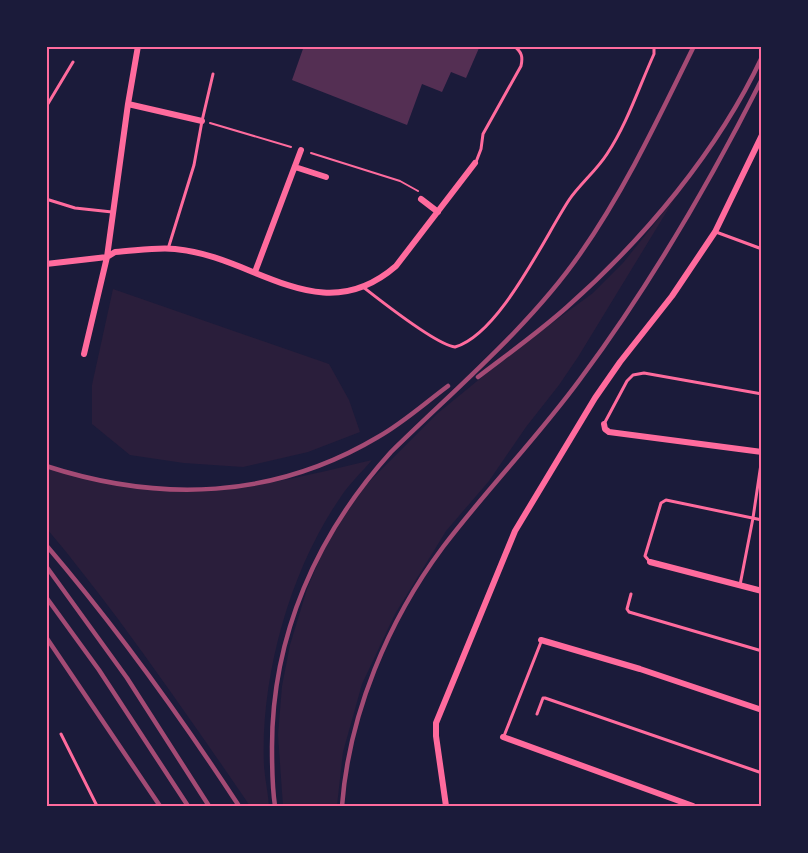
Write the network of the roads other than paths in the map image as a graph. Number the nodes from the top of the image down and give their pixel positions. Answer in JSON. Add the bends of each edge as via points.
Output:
{"nodes":[{"id":1,"x":138,"y":46,"type":"edge"},
{"id":2,"x":514,"y":46,"type":"edge"},
{"id":3,"x":649,"y":46,"type":"edge"},
{"id":4,"x":654,"y":46,"type":"edge"},
{"id":5,"x":654,"y":54,"type":"junction"},
{"id":6,"x":74,"y":62,"type":"dead end"},
{"id":7,"x":213,"y":74,"type":"dead end"},
{"id":8,"x":128,"y":105,"type":"junction"},
{"id":9,"x":46,"y":107,"type":"edge"},
{"id":10,"x":202,"y":121,"type":"junction"},
{"id":11,"x":762,"y":135,"type":"edge"},
{"id":12,"x":301,"y":150,"type":"road end"},
{"id":13,"x":476,"y":163,"type":"joint"},
{"id":14,"x":295,"y":166,"type":"junction"},
{"id":15,"x":326,"y":177,"type":"dead end"},
{"id":16,"x":46,"y":199,"type":"edge"},
{"id":17,"x":421,"y":199,"type":"road end"},
{"id":18,"x":113,"y":212,"type":"junction"},
{"id":19,"x":438,"y":212,"type":"junction"},
{"id":20,"x":715,"y":232,"type":"junction"},
{"id":21,"x":168,"y":249,"type":"junction"},
{"id":22,"x":762,"y":249,"type":"edge"},
{"id":23,"x":107,"y":257,"type":"junction"},
{"id":24,"x":46,"y":264,"type":"edge"},
{"id":25,"x":255,"y":272,"type":"junction"},
{"id":26,"x":363,"y":287,"type":"junction"},
{"id":27,"x":84,"y":354,"type":"dead end"},
{"id":28,"x":762,"y":393,"type":"edge"},
{"id":29,"x":604,"y":424,"type":"joint"},
{"id":30,"x":762,"y":452,"type":"edge"},
{"id":31,"x":762,"y":457,"type":"edge"},
{"id":32,"x":753,"y":518,"type":"junction"},
{"id":33,"x":762,"y":520,"type":"edge"},
{"id":34,"x":650,"y":562,"type":"joint"},
{"id":35,"x":740,"y":586,"type":"junction"},
{"id":36,"x":762,"y":591,"type":"edge"},
{"id":37,"x":631,"y":594,"type":"dead end"},
{"id":38,"x":542,"y":640,"type":"joint"},
{"id":39,"x":762,"y":651,"type":"edge"},
{"id":40,"x":762,"y":710,"type":"edge"},
{"id":41,"x":537,"y":714,"type":"dead end"},
{"id":42,"x":61,"y":734,"type":"dead end"},
{"id":43,"x":503,"y":737,"type":"joint"},
{"id":44,"x":762,"y":773,"type":"edge"},
{"id":45,"x":97,"y":807,"type":"edge"},
{"id":46,"x":446,"y":807,"type":"edge"},
{"id":47,"x":693,"y":807,"type":"edge"}],
"edges":[{"from":1,"to":8,"type":"street"},
{"from":2,"to":13,"type":"lane","via":[[523,57],[521,66],[483,134]]},
{"from":3,"to":5,"type":"lane"},
{"from":4,"to":5,"type":"lane"},
{"from":5,"to":26,"type":"lane","via":[[607,153],[568,202],[516,288],[472,338],[455,346],[444,343]]},
{"from":6,"to":9,"type":"lane"},
{"from":7,"to":10,"type":"lane"},
{"from":8,"to":10,"type":"street"},
{"from":8,"to":18,"type":"street"},
{"from":10,"to":21,"type":"lane","via":[[194,165]]},
{"from":11,"to":20,"type":"street"},
{"from":12,"to":14,"type":"street"},
{"from":13,"to":19,"type":"street"},
{"from":14,"to":15,"type":"street"},
{"from":14,"to":25,"type":"street"},
{"from":16,"to":18,"type":"lane","via":[[75,208]]},
{"from":17,"to":19,"type":"street"},
{"from":18,"to":23,"type":"street"},
{"from":19,"to":26,"type":"street","via":[[396,266]]},
{"from":20,"to":22,"type":"lane"},
{"from":20,"to":46,"type":"street","via":[[595,398],[515,531],[436,723]]},
{"from":21,"to":23,"type":"street","via":[[115,252]]},
{"from":21,"to":25,"type":"street","via":[[212,257]]},
{"from":23,"to":24,"type":"street"},
{"from":23,"to":27,"type":"street"},
{"from":25,"to":26,"type":"street","via":[[309,291],[345,292]]},
{"from":28,"to":29,"type":"lane","via":[[633,375]]},
{"from":29,"to":30,"type":"street","via":[[609,432]]},
{"from":31,"to":32,"type":"lane"},
{"from":32,"to":33,"type":"lane"},
{"from":32,"to":34,"type":"lane","via":[[666,500],[661,503],[645,556]]},
{"from":32,"to":35,"type":"lane"},
{"from":34,"to":35,"type":"street"},
{"from":35,"to":36,"type":"street"},
{"from":37,"to":39,"type":"lane","via":[[629,612]]},
{"from":38,"to":40,"type":"street"},
{"from":38,"to":43,"type":"lane"},
{"from":41,"to":44,"type":"lane","via":[[545,698]]},
{"from":42,"to":45,"type":"lane"},
{"from":43,"to":47,"type":"street"}]}
